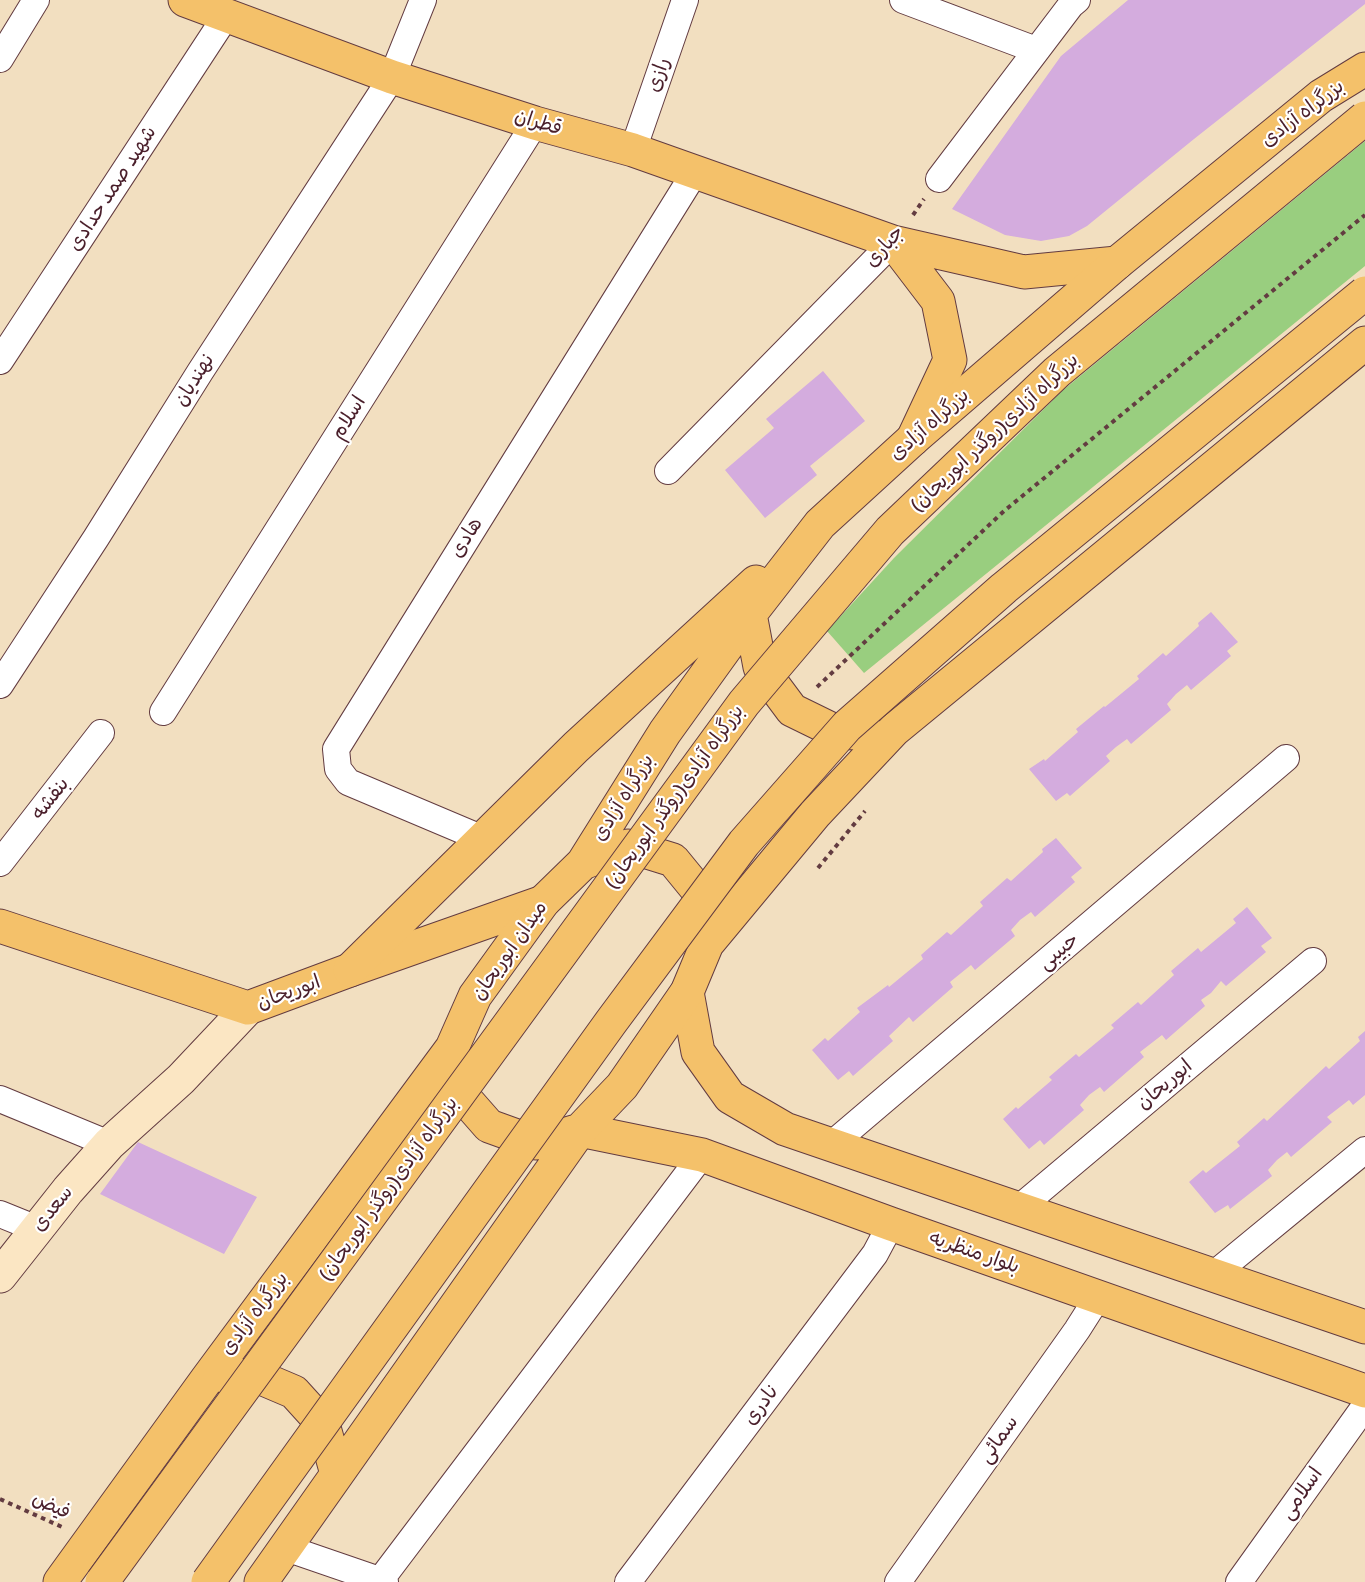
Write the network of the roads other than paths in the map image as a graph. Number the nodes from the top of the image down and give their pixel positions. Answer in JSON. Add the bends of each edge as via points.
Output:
{"nodes":[{"id":1,"x":36,"y":0,"type":"edge"},
{"id":2,"x":185,"y":0,"type":"edge"},
{"id":3,"x":423,"y":0,"type":"edge"},
{"id":4,"x":686,"y":0,"type":"edge"},
{"id":5,"x":903,"y":0,"type":"edge"},
{"id":6,"x":1077,"y":0,"type":"edge"},
{"id":7,"x":226,"y":16,"type":"junction"},
{"id":8,"x":1036,"y":50,"type":"junction"},
{"id":9,"x":0,"y":59,"type":"edge"},
{"id":10,"x":1365,"y":69,"type":"edge"},
{"id":11,"x":392,"y":76,"type":"junction"},
{"id":12,"x":1365,"y":118,"type":"edge"},
{"id":13,"x":535,"y":123,"type":"junction"},
{"id":14,"x":633,"y":150,"type":"junction"},
{"id":15,"x":695,"y":172,"type":"junction"},
{"id":16,"x":939,"y":179,"type":"road end"},
{"id":17,"x":893,"y":242,"type":"junction"},
{"id":18,"x":1117,"y":263,"type":"junction"},
{"id":19,"x":1365,"y":293,"type":"edge"},
{"id":20,"x":1365,"y":343,"type":"edge"},
{"id":21,"x":0,"y":361,"type":"edge"},
{"id":22,"x":913,"y":439,"type":"junction"},
{"id":23,"x":668,"y":471,"type":"dead end"},
{"id":24,"x":820,"y":524,"type":"junction"},
{"id":25,"x":750,"y":614,"type":"junction"},
{"id":26,"x":0,"y":684,"type":"edge"},
{"id":27,"x":164,"y":712,"type":"dead end"},
{"id":28,"x":894,"y":730,"type":"junction"},
{"id":29,"x":101,"y":733,"type":"dead end"},
{"id":30,"x":1286,"y":758,"type":"dead end"},
{"id":31,"x":483,"y":839,"type":"junction"},
{"id":32,"x":0,"y":863,"type":"edge"},
{"id":33,"x":583,"y":863,"type":"junction"},
{"id":34,"x":543,"y":902,"type":"junction"},
{"id":35,"x":0,"y":926,"type":"edge"},
{"id":36,"x":707,"y":944,"type":"junction"},
{"id":37,"x":1313,"y":961,"type":"dead end"},
{"id":38,"x":350,"y":970,"type":"junction"},
{"id":39,"x":687,"y":992,"type":"junction"},
{"id":40,"x":248,"y":1008,"type":"junction"},
{"id":41,"x":452,"y":1048,"type":"junction"},
{"id":42,"x":0,"y":1099,"type":"edge"},
{"id":43,"x":580,"y":1130,"type":"junction"},
{"id":44,"x":109,"y":1144,"type":"junction"},
{"id":45,"x":831,"y":1145,"type":"junction"},
{"id":46,"x":1365,"y":1150,"type":"edge"},
{"id":47,"x":702,"y":1155,"type":"junction"},
{"id":48,"x":1018,"y":1209,"type":"junction"},
{"id":49,"x":0,"y":1214,"type":"edge"},
{"id":50,"x":891,"y":1224,"type":"junction"},
{"id":51,"x":37,"y":1229,"type":"junction"},
{"id":52,"x":1214,"y":1275,"type":"junction"},
{"id":53,"x":0,"y":1276,"type":"edge"},
{"id":54,"x":1098,"y":1297,"type":"junction"},
{"id":55,"x":1365,"y":1327,"type":"edge"},
{"id":56,"x":207,"y":1379,"type":"junction"},
{"id":57,"x":1365,"y":1391,"type":"edge"},
{"id":58,"x":1365,"y":1406,"type":"edge"},
{"id":59,"x":337,"y":1474,"type":"junction"},
{"id":60,"x":286,"y":1548,"type":"junction"},
{"id":61,"x":60,"y":1582,"type":"edge"},
{"id":62,"x":102,"y":1582,"type":"edge"},
{"id":63,"x":208,"y":1582,"type":"edge"},
{"id":64,"x":261,"y":1582,"type":"edge"},
{"id":65,"x":382,"y":1582,"type":"edge"},
{"id":66,"x":628,"y":1582,"type":"edge"},
{"id":67,"x":898,"y":1582,"type":"edge"},
{"id":68,"x":1239,"y":1582,"type":"edge"}],
"edges":[{"from":1,"to":9,"type":"street"},
{"from":2,"to":7,"type":"main road","name":"قطران"},
{"from":3,"to":11,"type":"street","name":"نهندیان"},
{"from":4,"to":14,"type":"street","name":"رازی"},
{"from":5,"to":8,"type":"street"},
{"from":6,"to":8,"type":"street"},
{"from":7,"to":11,"type":"main road","name":"قطران"},
{"from":7,"to":21,"type":"street","name":"شهید صمد حدادی"},
{"from":8,"to":16,"type":"street"},
{"from":10,"to":18,"type":"main road","name":"بزرگراه آزادی","via":[[1321,96]]},
{"from":11,"to":13,"type":"main road","name":"قطران"},
{"from":11,"to":26,"type":"street","name":"نهندیان"},
{"from":12,"to":62,"type":"main road","name":"بزرگراه آزادی(روگذر ابوریحان)","bridge":true,"via":[[1057,372],[883,540],[744,703]]},
{"from":13,"to":14,"type":"main road","name":"قطران"},
{"from":13,"to":27,"type":"street","name":"اسلام"},
{"from":14,"to":15,"type":"main road","name":"قطران"},
{"from":15,"to":17,"type":"main road","name":"قطران"},
{"from":15,"to":31,"type":"street","name":"هادی","via":[[336,749],[338,769],[348,782]]},
{"from":17,"to":18,"type":"main road","name":"قطران","via":[[1024,272]]},
{"from":17,"to":22,"type":"main road","via":[[938,301],[950,360]]},
{"from":17,"to":23,"type":"street","name":"جباری"},
{"from":18,"to":22,"type":"main road","name":"بزرگراه آزادی"},
{"from":19,"to":63,"type":"main road","bridge":true,"via":[[1004,588],[847,726],[744,843]]},
{"from":20,"to":28,"type":"main road"},
{"from":22,"to":24,"type":"main road","name":"بزرگراه آزادی"},
{"from":24,"to":25,"type":"main road","name":"بزرگراه آزادی"},
{"from":24,"to":31,"type":"main road","via":[[576,747]]},
{"from":25,"to":28,"type":"main road","via":[[760,667],[792,710],[839,733]]},
{"from":25,"to":33,"type":"main road","name":"بزرگراه آزادی","via":[[665,732]]},
{"from":28,"to":36,"type":"main road","via":[[815,814]]},
{"from":29,"to":32,"type":"street","name":"بنفشه"},
{"from":30,"to":45,"type":"street","name":"حبیبی"},
{"from":31,"to":38,"type":"main road"},
{"from":33,"to":34,"type":"main road","name":"میدان ابوریحان"},
{"from":33,"to":36,"type":"main road","name":"میدان ابوریحان","via":[[628,846],[673,860],[700,893]]},
{"from":34,"to":38,"type":"main road","name":"ابوریحان"},
{"from":34,"to":41,"type":"main road","name":"میدان ابوریحان","via":[[475,996]]},
{"from":35,"to":40,"type":"main road","name":"ابوریحان"},
{"from":36,"to":39,"type":"main road"},
{"from":37,"to":48,"type":"street","name":"ابوریحان"},
{"from":38,"to":40,"type":"main road","name":"ابوریحان"},
{"from":39,"to":43,"type":"main road","via":[[622,1086]]},
{"from":39,"to":45,"type":"main road","via":[[698,1052],[730,1097],[785,1129]]},
{"from":40,"to":44,"type":"main road","name":"سعدی","via":[[181,1079]]},
{"from":41,"to":43,"type":"main road","via":[[460,1093],[489,1126],[536,1143]]},
{"from":41,"to":56,"type":"main road","name":"بزرگراه آزادی"},
{"from":42,"to":44,"type":"street"},
{"from":43,"to":47,"type":"main road","name":"بلوار منظریه"},
{"from":43,"to":59,"type":"main road"},
{"from":44,"to":51,"type":"main road","name":"سعدی"},
{"from":45,"to":48,"type":"main road"},
{"from":46,"to":52,"type":"street"},
{"from":47,"to":50,"type":"main road","name":"بلوار منظریه"},
{"from":47,"to":65,"type":"street"},
{"from":48,"to":52,"type":"main road"},
{"from":49,"to":51,"type":"street"},
{"from":50,"to":54,"type":"main road","name":"بلوار منظریه"},
{"from":50,"to":66,"type":"street","name":"نادری","via":[[875,1254]]},
{"from":51,"to":53,"type":"main road","name":"سعدی"},
{"from":52,"to":55,"type":"main road"},
{"from":54,"to":57,"type":"main road","name":"بلوار منظریه"},
{"from":54,"to":67,"type":"street","name":"سمائی"},
{"from":56,"to":59,"type":"main road","via":[[254,1375],[294,1392],[323,1424]]},
{"from":56,"to":61,"type":"main road","name":"بزرگراه آزادی"},
{"from":58,"to":68,"type":"street","name":"اسلامی"},
{"from":59,"to":60,"type":"main road"},
{"from":60,"to":64,"type":"main road"},
{"from":60,"to":65,"type":"street"}]}
